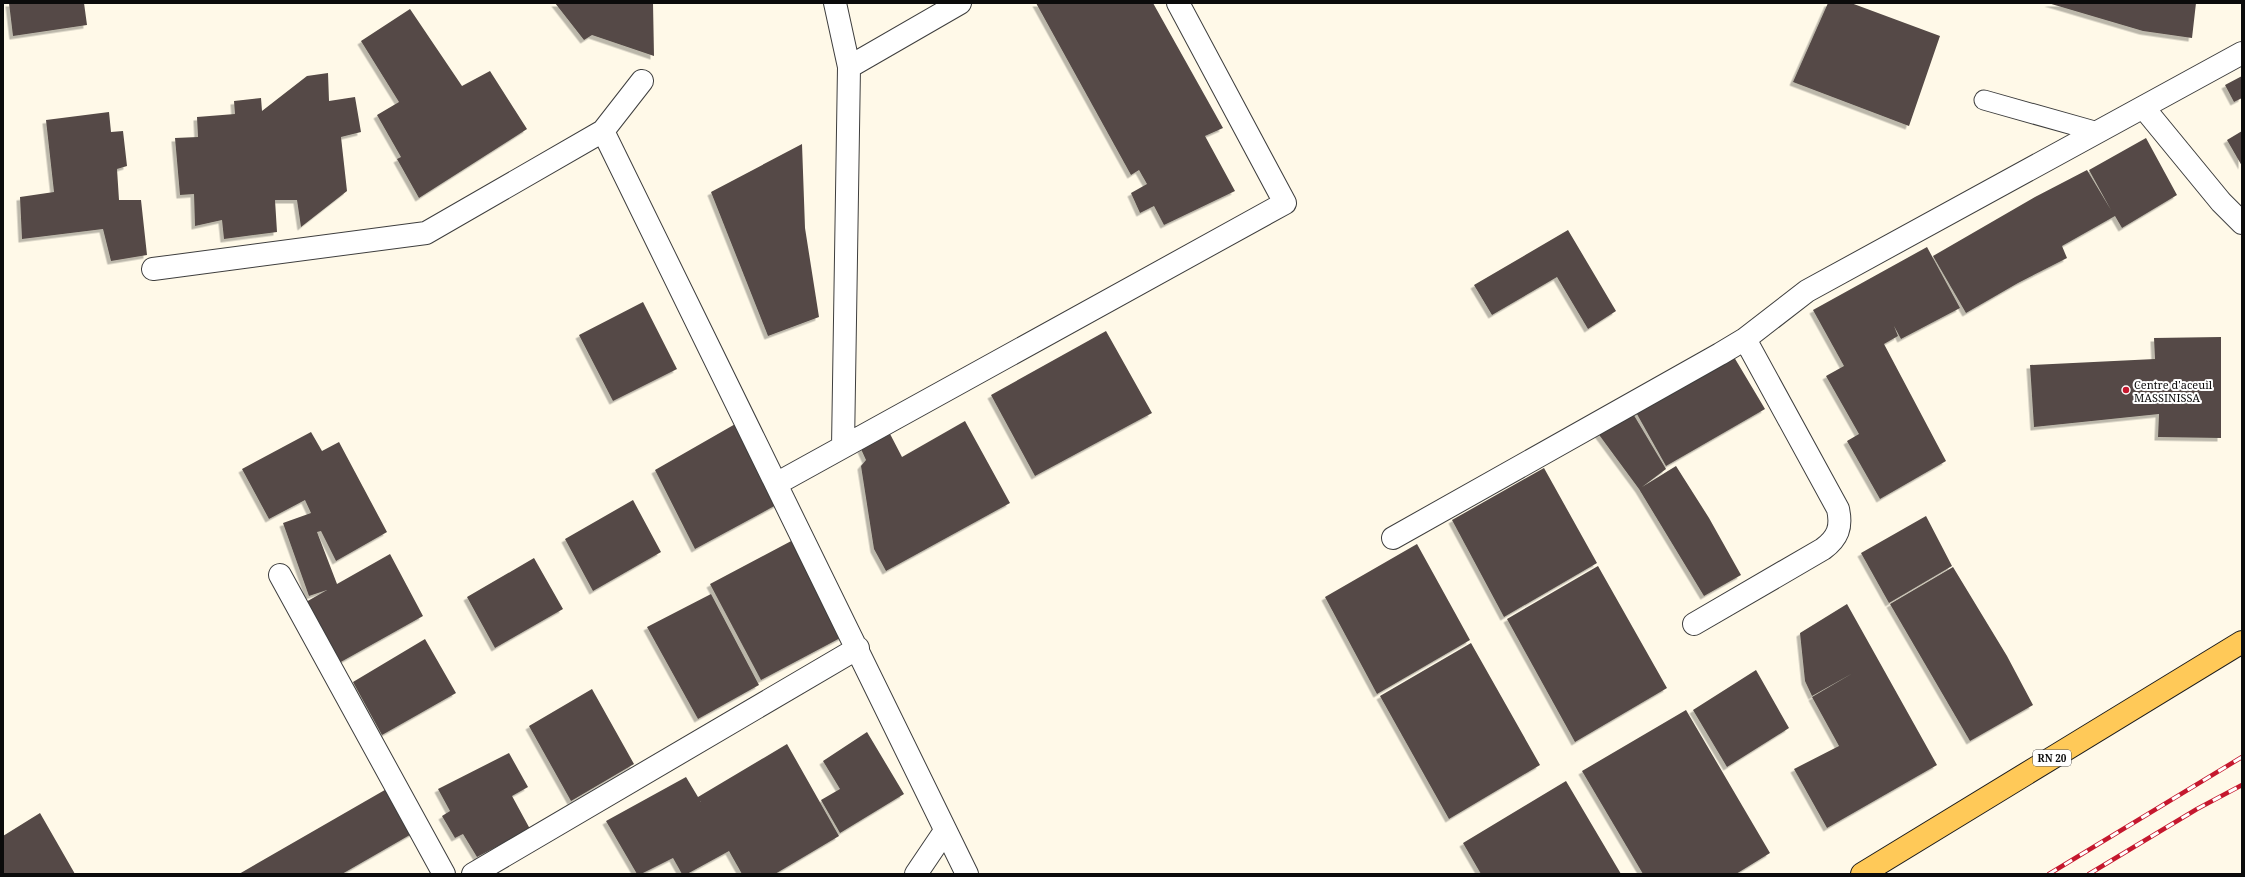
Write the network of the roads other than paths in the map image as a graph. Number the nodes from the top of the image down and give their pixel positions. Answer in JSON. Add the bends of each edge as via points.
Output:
{"nodes":[{"id":1,"x":835,"y":3,"type":"edge"},
{"id":2,"x":960,"y":3,"type":"edge"},
{"id":3,"x":1178,"y":3,"type":"edge"},
{"id":4,"x":2242,"y":53,"type":"edge"},
{"id":5,"x":849,"y":67,"type":"junction"},
{"id":6,"x":642,"y":82,"type":"dead end"},
{"id":7,"x":1984,"y":100,"type":"dead end"},
{"id":8,"x":2143,"y":107,"type":"junction"},
{"id":9,"x":603,"y":131,"type":"junction"},
{"id":10,"x":2098,"y":132,"type":"junction"},
{"id":11,"x":2242,"y":223,"type":"edge"},
{"id":12,"x":153,"y":269,"type":"dead end"},
{"id":13,"x":1745,"y":339,"type":"junction"},
{"id":14,"x":843,"y":447,"type":"junction"},
{"id":15,"x":776,"y":484,"type":"junction"},
{"id":16,"x":1393,"y":538,"type":"dead end"},
{"id":17,"x":280,"y":575,"type":"dead end"},
{"id":18,"x":1694,"y":624,"type":"dead end"},
{"id":19,"x":2242,"y":642,"type":"edge"},
{"id":20,"x":858,"y":648,"type":"junction"},
{"id":21,"x":945,"y":831,"type":"junction"},
{"id":22,"x":444,"y":874,"type":"edge"},
{"id":23,"x":473,"y":874,"type":"edge"},
{"id":24,"x":916,"y":874,"type":"edge"},
{"id":25,"x":967,"y":874,"type":"edge"},
{"id":26,"x":1862,"y":874,"type":"edge"}],
"edges":[{"from":1,"to":5,"type":"street"},
{"from":2,"to":5,"type":"street"},
{"from":3,"to":14,"type":"street","via":[[1285,203]]},
{"from":4,"to":8,"type":"street"},
{"from":5,"to":14,"type":"street"},
{"from":6,"to":9,"type":"street"},
{"from":7,"to":10,"type":"lane"},
{"from":8,"to":10,"type":"street"},
{"from":8,"to":11,"type":"street","via":[[2221,202]]},
{"from":9,"to":12,"type":"street","via":[[426,233]]},
{"from":9,"to":15,"type":"street"},
{"from":10,"to":13,"type":"street","via":[[1807,291]]},
{"from":13,"to":16,"type":"street"},
{"from":13,"to":18,"type":"street","via":[[1838,509],[1839,529],[1836,537],[1823,549]]},
{"from":14,"to":15,"type":"street"},
{"from":15,"to":20,"type":"street"},
{"from":17,"to":22,"type":"street"},
{"from":19,"to":26,"type":"main road","number":"RN 20"},
{"from":20,"to":21,"type":"street"},
{"from":20,"to":23,"type":"street"},
{"from":21,"to":24,"type":"street"},
{"from":21,"to":25,"type":"street"}]}
